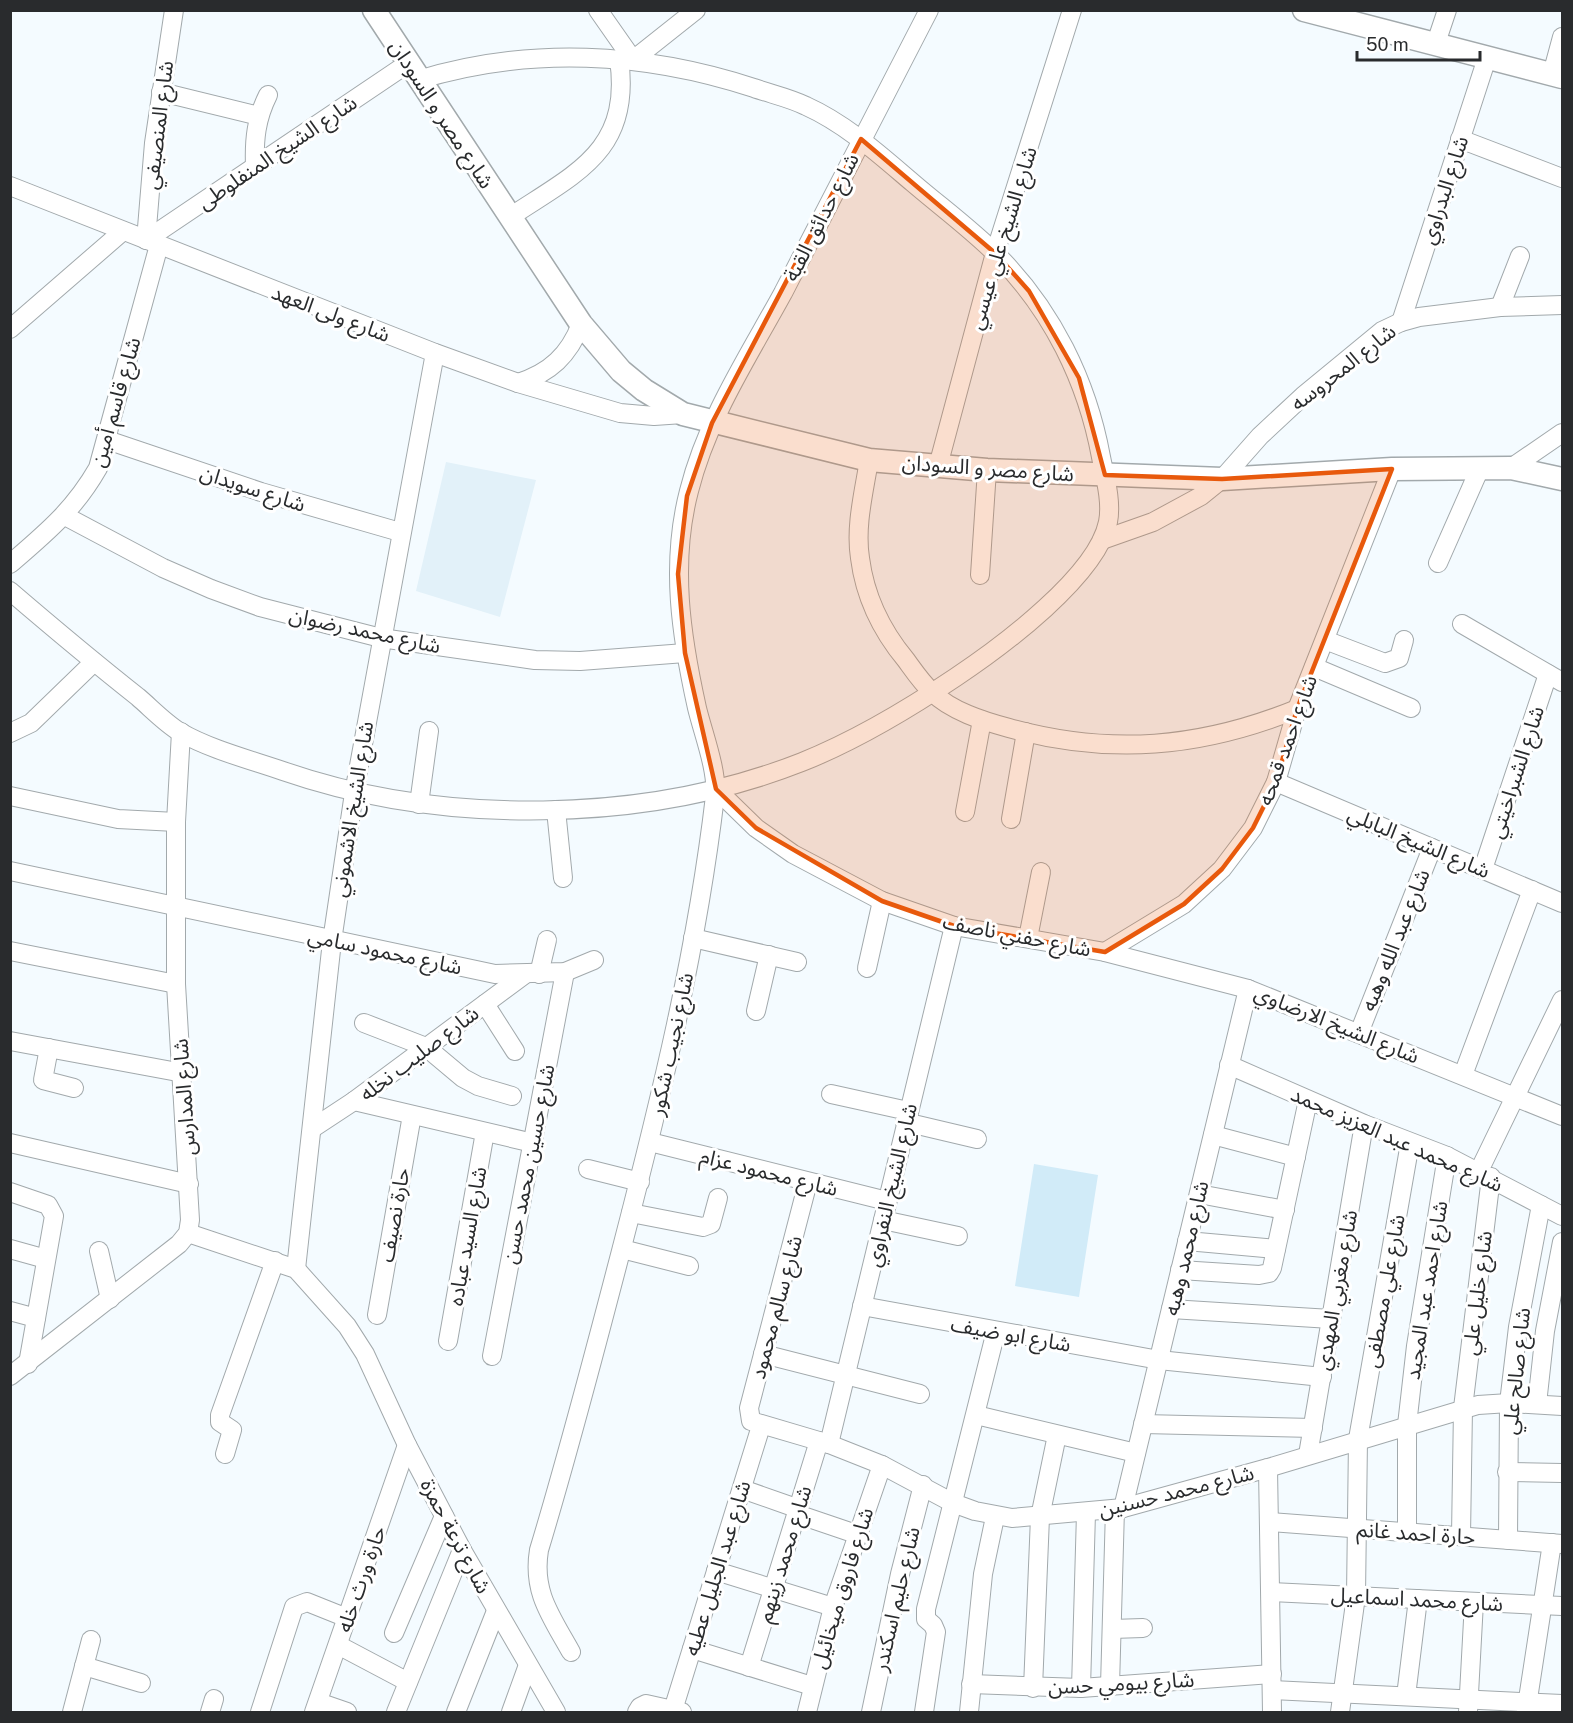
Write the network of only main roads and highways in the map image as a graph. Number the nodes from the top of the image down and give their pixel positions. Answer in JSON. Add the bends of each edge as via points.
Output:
{"nodes":[{"id":1,"x":374,"y":10,"type":"edge"},
{"id":2,"x":1304,"y":10,"type":"edge"},
{"id":3,"x":1342,"y":15,"type":"edge"},
{"id":4,"x":1557,"y":76,"type":"edge"},
{"id":5,"x":1563,"y":479,"type":"edge"}],
"edges":[{"from":1,"to":5,"type":"main road","name":"شارع مصر و السودان","via":[[581,324],[621,370],[683,414],[869,459],[987,470],[1222,479],[1392,469],[1511,468]]},
{"from":2,"to":3,"type":"main road"},
{"from":3,"to":4,"type":"main road"}]}
